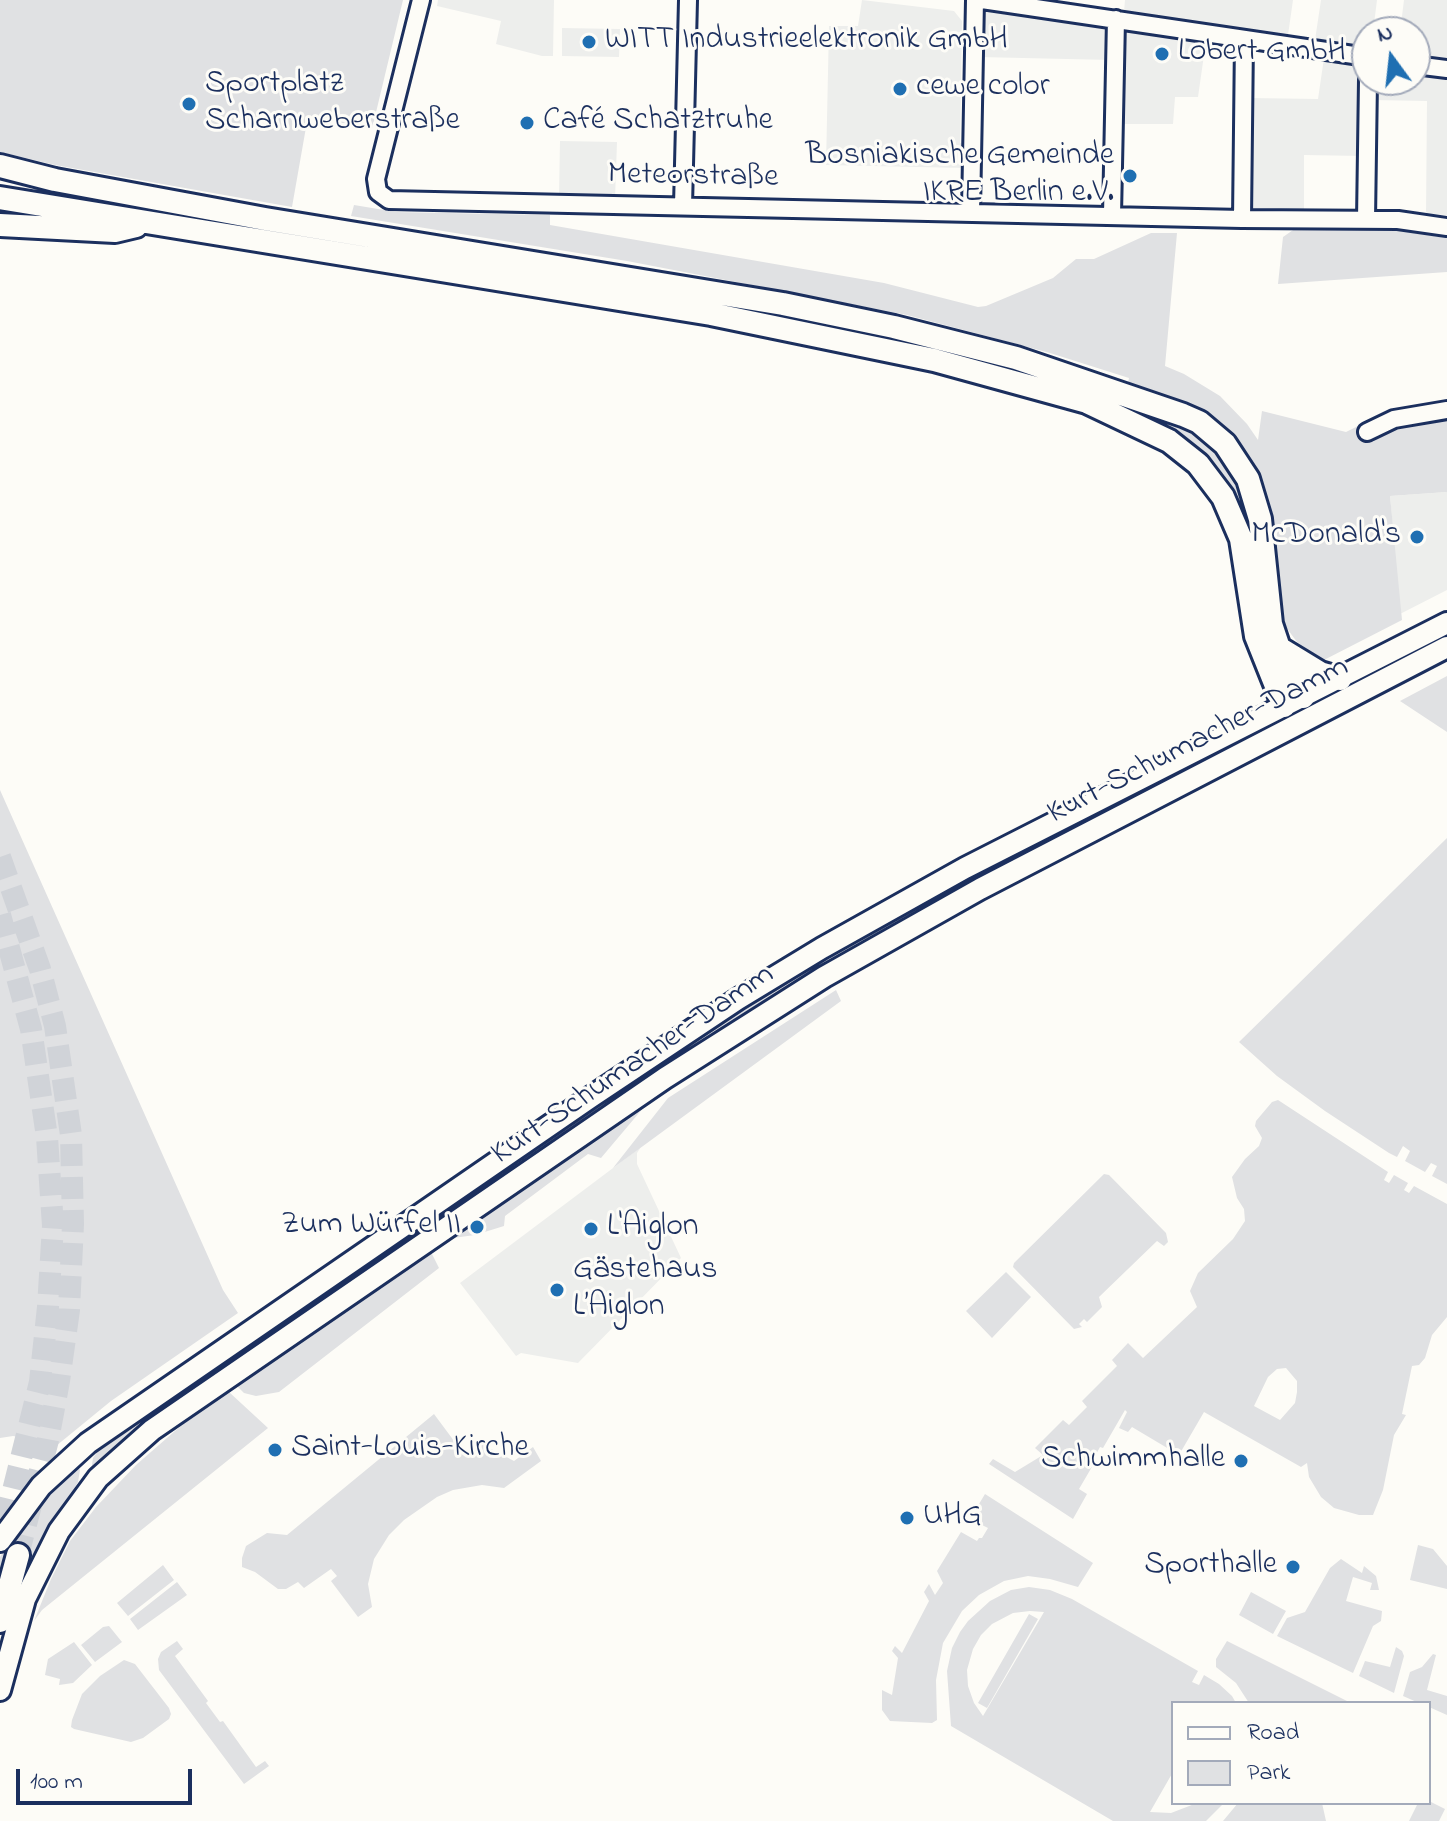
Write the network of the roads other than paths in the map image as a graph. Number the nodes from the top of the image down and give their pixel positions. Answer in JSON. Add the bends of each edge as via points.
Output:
{"nodes":[{"id":1,"x":421,"y":0,"type":"edge"},
{"id":2,"x":688,"y":0,"type":"edge"},
{"id":3,"x":975,"y":0,"type":"edge"},
{"id":4,"x":982,"y":0,"type":"edge"},
{"id":5,"x":1116,"y":19,"type":"junction"},
{"id":6,"x":1244,"y":39,"type":"junction"},
{"id":7,"x":1351,"y":55,"type":"edge"},
{"id":8,"x":1368,"y":96,"type":"edge"},
{"id":9,"x":0,"y":166,"type":"edge"},
{"id":10,"x":0,"y":198,"type":"edge"},
{"id":11,"x":683,"y":206,"type":"junction"},
{"id":12,"x":971,"y":211,"type":"junction"},
{"id":13,"x":1112,"y":215,"type":"junction"},
{"id":14,"x":1242,"y":219,"type":"junction"},
{"id":15,"x":1366,"y":220,"type":"junction"},
{"id":16,"x":152,"y":223,"type":"junction"},
{"id":17,"x":0,"y":225,"type":"edge"},
{"id":18,"x":1447,"y":227,"type":"edge"},
{"id":19,"x":1447,"y":410,"type":"edge"},
{"id":20,"x":1367,"y":432,"type":"dead end"},
{"id":21,"x":1447,"y":623,"type":"edge"},
{"id":22,"x":1447,"y":647,"type":"edge"},
{"id":23,"x":1279,"y":648,"type":"junction"},
{"id":24,"x":1340,"y":679,"type":"junction"},
{"id":25,"x":1293,"y":702,"type":"junction"},
{"id":26,"x":1306,"y":723,"type":"junction"},
{"id":27,"x":822,"y":948,"type":"junction"},
{"id":28,"x":835,"y":970,"type":"junction"},
{"id":29,"x":0,"y":1541,"type":"edge"},
{"id":30,"x":18,"y":1555,"type":"tunnel mouth"},
{"id":31,"x":0,"y":1621,"type":"edge"},
{"id":32,"x":0,"y":1690,"type":"edge"}],
"edges":[{"from":1,"to":11,"type":"street","name":"Meteorstraße","via":[[377,171],[376,187],[383,197]]},
{"from":2,"to":11,"type":"street"},
{"from":3,"to":12,"type":"street"},
{"from":4,"to":5,"type":"street"},
{"from":5,"to":6,"type":"street"},
{"from":5,"to":13,"type":"street"},
{"from":6,"to":7,"type":"street"},
{"from":6,"to":14,"type":"street"},
{"from":8,"to":15,"type":"street"},
{"from":9,"to":23,"type":"highway","via":[[265,219],[783,304],[1016,358],[1161,406],[1212,432],[1248,479],[1260,519],[1271,624]]},
{"from":10,"to":16,"type":"highway"},
{"from":11,"to":12,"type":"street","name":"Meteorstraße"},
{"from":12,"to":13,"type":"street","name":"Meteorstraße"},
{"from":13,"to":14,"type":"street","name":"Meteorstraße"},
{"from":14,"to":15,"type":"street","name":"Meteorstraße"},
{"from":15,"to":18,"type":"street","name":"Meteorstraße"},
{"from":16,"to":17,"type":"highway","via":[[115,231]]},
{"from":16,"to":25,"type":"highway","via":[[711,314],[934,360],[1087,402],[1183,451],[1223,497],[1241,539],[1256,636]]},
{"from":19,"to":20,"type":"street","via":[[1394,419]]},
{"from":21,"to":24,"type":"main road","name":"Kurt-Schumacher-Damm"},
{"from":22,"to":26,"type":"main road","name":"Kurt-Schumacher-Damm"},
{"from":23,"to":24,"type":"highway"},
{"from":23,"to":25,"type":"highway"},
{"from":24,"to":25,"type":"main road","name":"Kurt-Schumacher-Damm"},
{"from":25,"to":26,"type":"main road"},
{"from":25,"to":27,"type":"main road","name":"Kurt-Schumacher-Damm","via":[[965,868]]},
{"from":26,"to":28,"type":"main road","name":"Kurt-Schumacher-Damm","via":[[980,889]]},
{"from":27,"to":28,"type":"main road"},
{"from":27,"to":29,"type":"main road","name":"Kurt-Schumacher-Damm","via":[[629,1071],[88,1443],[41,1486]]},
{"from":28,"to":32,"type":"main road","name":"Kurt-Schumacher-Damm","via":[[665,1078],[128,1449],[83,1496],[48,1549],[25,1599]]},
{"from":30,"to":31,"type":"highway"}]}
